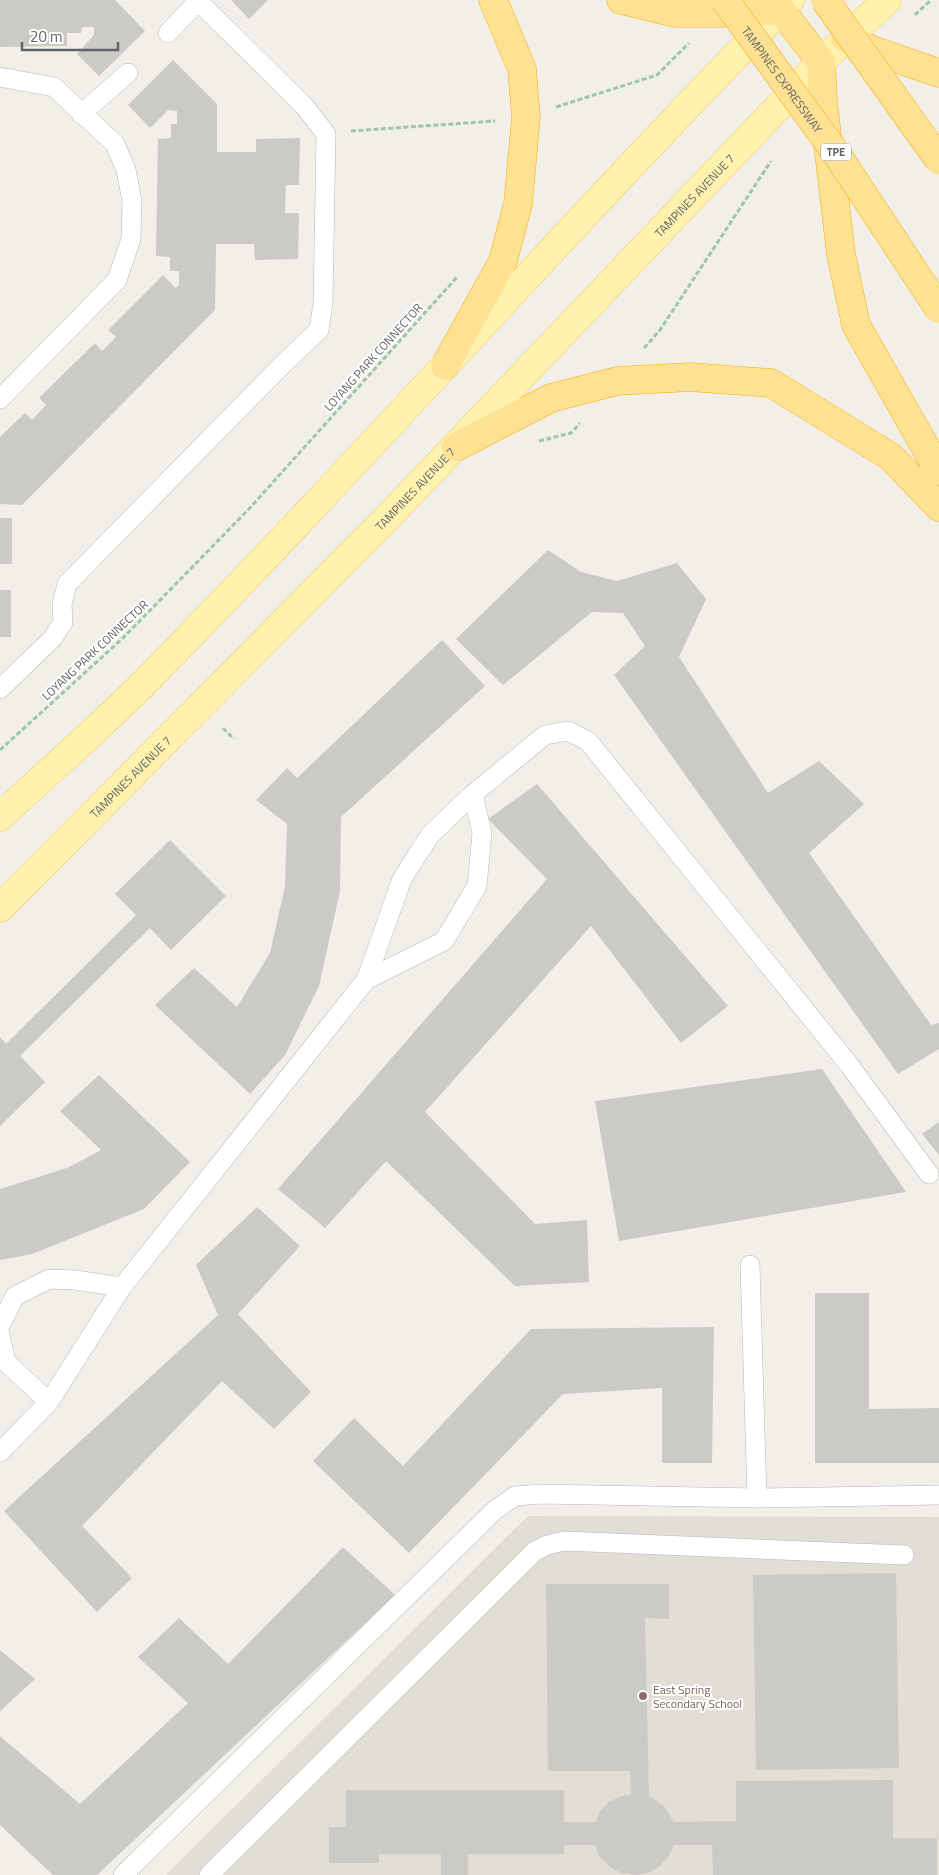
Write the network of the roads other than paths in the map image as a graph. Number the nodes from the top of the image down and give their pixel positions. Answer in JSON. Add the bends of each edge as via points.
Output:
{"nodes":[{"id":1,"x":198,"y":0,"type":"edge"},
{"id":2,"x":493,"y":0,"type":"edge"},
{"id":3,"x":621,"y":0,"type":"edge"},
{"id":4,"x":814,"y":0,"type":"edge"},
{"id":5,"x":826,"y":0,"type":"edge"},
{"id":6,"x":887,"y":0,"type":"edge"},
{"id":7,"x":786,"y":5,"type":"edge"},
{"id":8,"x":723,"y":7,"type":"edge"},
{"id":9,"x":168,"y":33,"type":"dead end"},
{"id":10,"x":846,"y":40,"type":"junction"},
{"id":11,"x":821,"y":62,"type":"junction"},
{"id":12,"x":128,"y":73,"type":"dead end"},
{"id":13,"x":939,"y":73,"type":"edge"},
{"id":14,"x":0,"y":77,"type":"edge"},
{"id":15,"x":81,"y":114,"type":"junction"},
{"id":16,"x":939,"y":160,"type":"edge"},
{"id":17,"x":939,"y":308,"type":"edge"},
{"id":18,"x":445,"y":366,"type":"junction"},
{"id":19,"x":0,"y":400,"type":"edge"},
{"id":20,"x":456,"y":447,"type":"junction"},
{"id":21,"x":939,"y":471,"type":"edge"},
{"id":22,"x":939,"y":507,"type":"edge"},
{"id":23,"x":0,"y":689,"type":"edge"},
{"id":24,"x":473,"y":794,"type":"junction"},
{"id":25,"x":0,"y":816,"type":"edge"},
{"id":26,"x":0,"y":908,"type":"edge"},
{"id":27,"x":366,"y":980,"type":"junction"},
{"id":28,"x":929,"y":1174,"type":"dead end"},
{"id":29,"x":750,"y":1265,"type":"dead end"},
{"id":30,"x":122,"y":1287,"type":"junction"},
{"id":31,"x":0,"y":1326,"type":"edge"},
{"id":32,"x":0,"y":1334,"type":"edge"},
{"id":33,"x":49,"y":1402,"type":"junction"},
{"id":34,"x":0,"y":1452,"type":"edge"},
{"id":35,"x":939,"y":1495,"type":"edge"},
{"id":36,"x":757,"y":1498,"type":"junction"},
{"id":37,"x":904,"y":1555,"type":"dead end"},
{"id":38,"x":123,"y":1875,"type":"edge"},
{"id":39,"x":209,"y":1875,"type":"edge"}],
"edges":[{"from":1,"to":9,"type":"lane"},
{"from":1,"to":23,"type":"lane","via":[[305,106],[326,134],[323,303],[319,330],[67,584],[62,604],[63,622],[53,638]]},
{"from":2,"to":18,"type":"highway","via":[[522,68],[518,118],[518,204],[503,261]]},
{"from":3,"to":8,"type":"highway","via":[[675,13]]},
{"from":4,"to":10,"type":"highway"},
{"from":5,"to":16,"type":"highway","bridge":true},
{"from":6,"to":10,"type":"main road","name":"TAMPINES AVENUE 7"},
{"from":7,"to":8,"type":"highway"},
{"from":7,"to":11,"type":"highway"},
{"from":7,"to":18,"type":"main road","via":[[689,103]]},
{"from":8,"to":17,"type":"highway","name":"TAMPINES EXPRESSWAY","number":"TPE","bridge":true,"via":[[836,153]]},
{"from":10,"to":11,"type":"main road","name":"TAMPINES AVENUE 7"},
{"from":10,"to":13,"type":"highway"},
{"from":11,"to":20,"type":"main road","name":"TAMPINES AVENUE 7"},
{"from":11,"to":21,"type":"highway","via":[[841,254],[856,325]]},
{"from":12,"to":15,"type":"lane"},
{"from":14,"to":15,"type":"lane","via":[[54,87]]},
{"from":15,"to":19,"type":"lane","via":[[115,144],[126,170],[132,201],[131,239],[117,280]]},
{"from":18,"to":25,"type":"main road","via":[[148,679]]},
{"from":20,"to":22,"type":"highway","via":[[551,398],[617,381],[690,377],[771,383],[891,457]]},
{"from":20,"to":26,"type":"main road","name":"TAMPINES AVENUE 7"},
{"from":24,"to":27,"type":"lane","via":[[430,835],[402,879]]},
{"from":24,"to":27,"type":"lane","via":[[482,833],[476,886],[444,941]]},
{"from":24,"to":28,"type":"lane","via":[[546,735],[568,730],[588,741],[850,1066]]},
{"from":27,"to":30,"type":"lane"},
{"from":29,"to":36,"type":"lane"},
{"from":30,"to":31,"type":"lane","via":[[49,1278],[15,1296]]},
{"from":30,"to":33,"type":"lane"},
{"from":32,"to":33,"type":"lane","via":[[6,1362]]},
{"from":33,"to":34,"type":"lane"},
{"from":35,"to":36,"type":"lane"},
{"from":36,"to":38,"type":"lane","via":[[515,1496],[495,1510]]},
{"from":37,"to":39,"type":"lane","via":[[564,1541],[547,1544],[535,1552]]}]}
